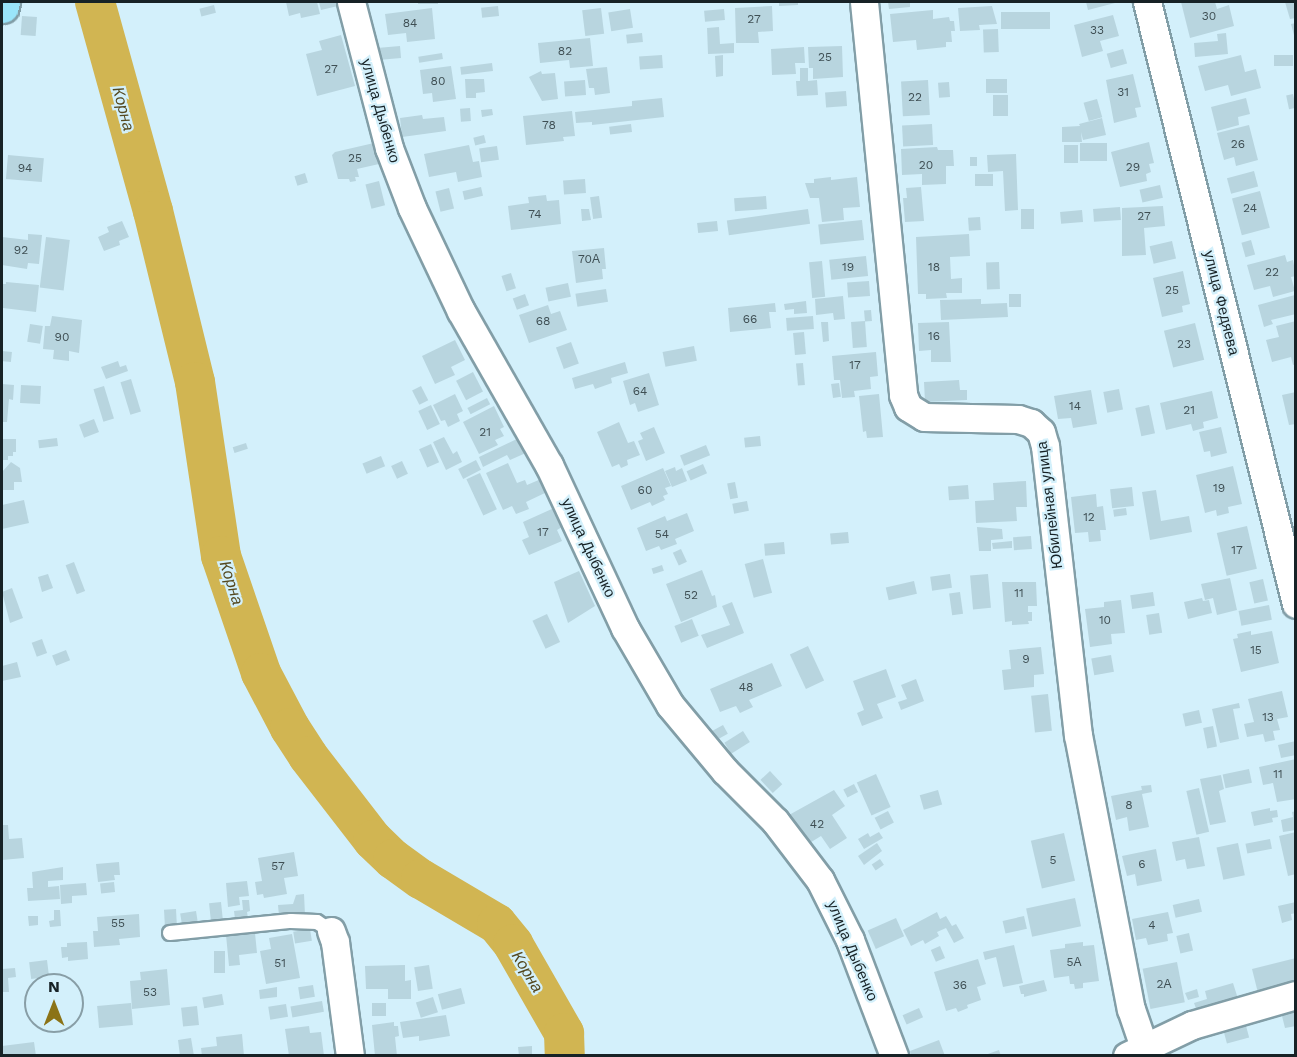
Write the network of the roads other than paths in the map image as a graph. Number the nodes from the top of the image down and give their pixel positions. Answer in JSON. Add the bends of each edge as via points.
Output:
{"nodes":[{"id":1,"x":3,"y":2,"type":"edge"},
{"id":2,"x":351,"y":2,"type":"edge"},
{"id":3,"x":864,"y":2,"type":"edge"},
{"id":4,"x":1147,"y":2,"type":"edge"},
{"id":5,"x":2,"y":6,"type":"edge"},
{"id":6,"x":1296,"y":604,"type":"edge"},
{"id":7,"x":331,"y":931,"type":"joint"},
{"id":8,"x":170,"y":933,"type":"dead end"},
{"id":9,"x":1296,"y":995,"type":"edge"},
{"id":10,"x":1135,"y":1051,"type":"edge"},
{"id":11,"x":350,"y":1056,"type":"edge"},
{"id":12,"x":894,"y":1056,"type":"edge"}],
"edges":[{"from":1,"to":5,"type":"main road"},
{"from":2,"to":12,"type":"street","name":"улица Дыбенко","via":[[389,148],[412,208],[461,311],[549,465],[649,672],[693,734],[775,821],[820,880],[850,940]]},
{"from":3,"to":10,"type":"street","name":"Юбилейная улица","via":[[903,395],[908,407],[924,417],[1018,419],[1031,423],[1041,432],[1045,446],[1078,735],[1131,1009]]},
{"from":4,"to":6,"type":"street","name":"улица Федяева"},
{"from":7,"to":8,"type":"lane","via":[[317,922],[291,921]]},
{"from":7,"to":11,"type":"street"},
{"from":9,"to":10,"type":"street","via":[[1192,1025]]}]}
